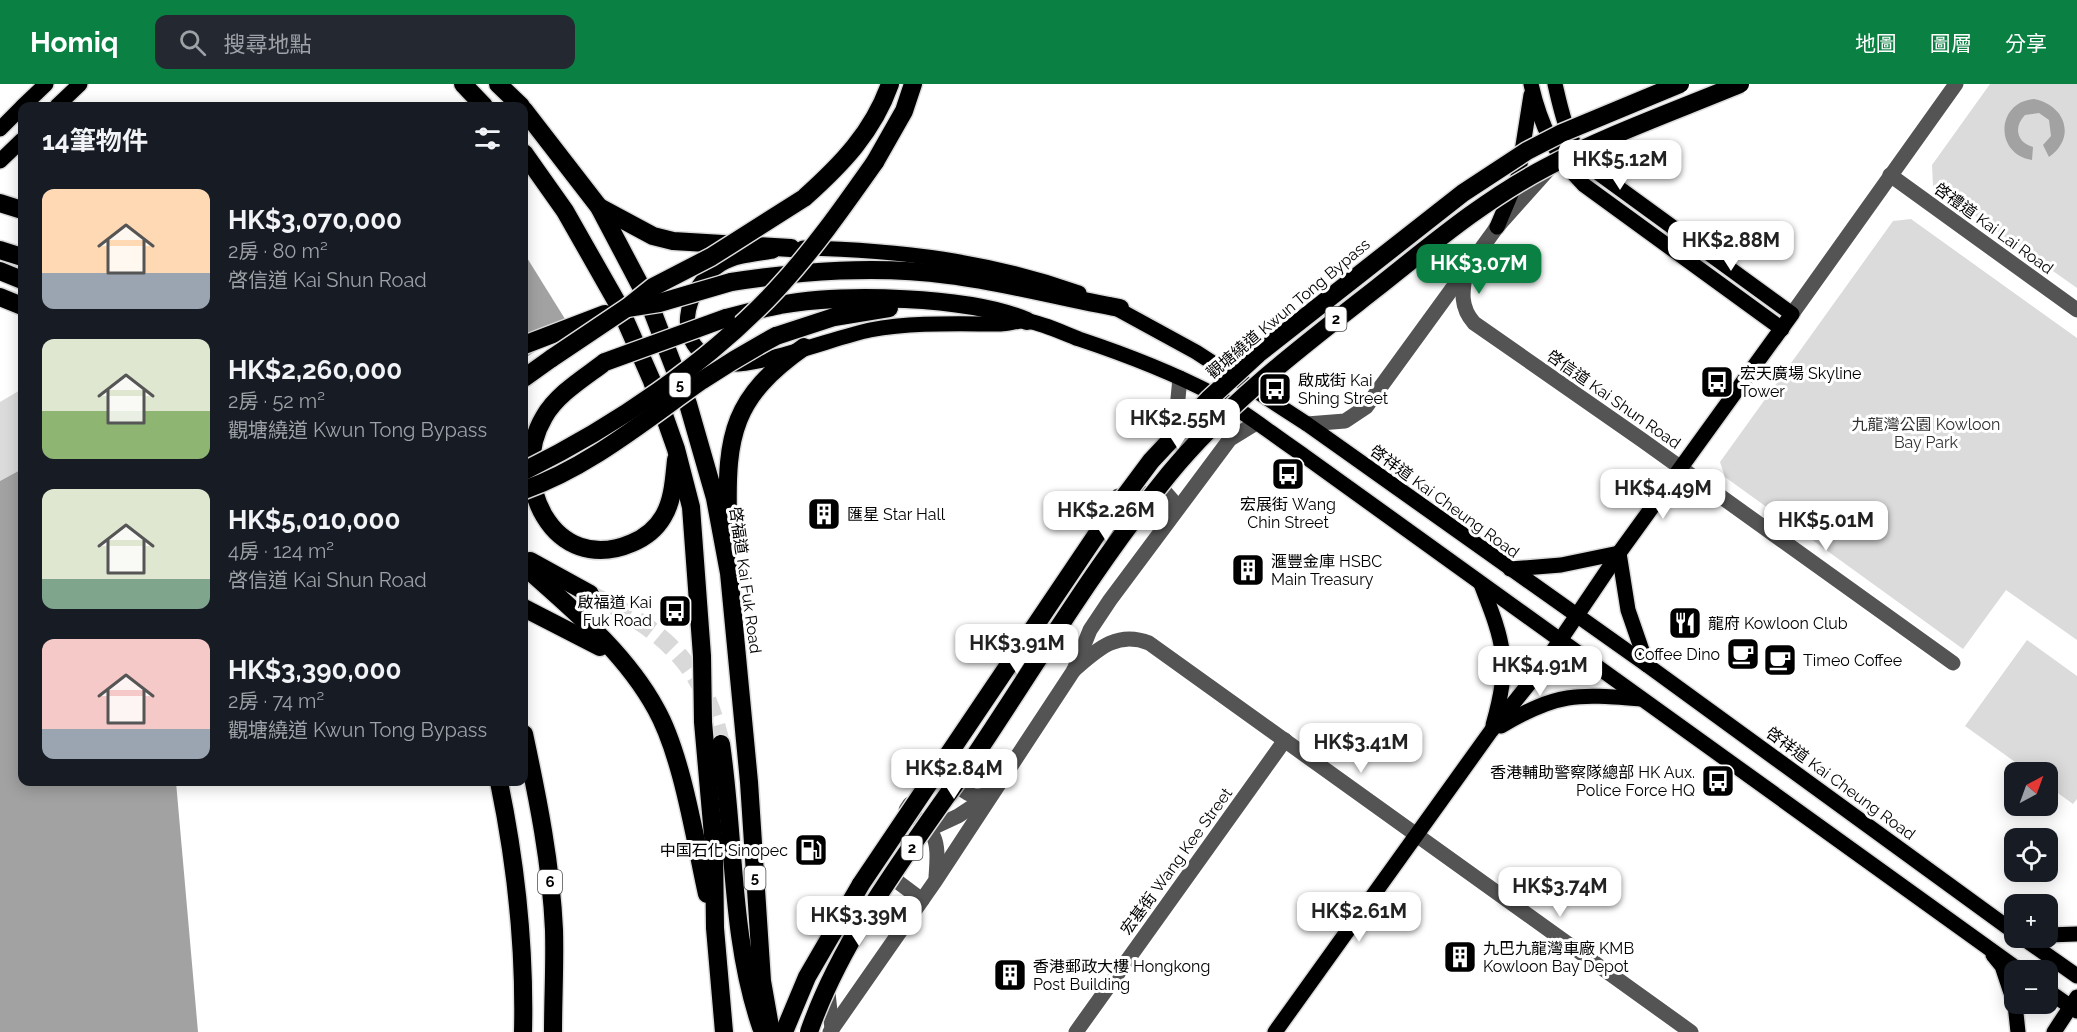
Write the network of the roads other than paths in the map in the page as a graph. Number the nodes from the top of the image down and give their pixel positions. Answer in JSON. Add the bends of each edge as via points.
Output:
{"nodes":[{"id":1,"x":46,"y":84,"type":"edge"},
{"id":2,"x":463,"y":84,"type":"edge"},
{"id":3,"x":498,"y":84,"type":"edge"},
{"id":4,"x":890,"y":84,"type":"edge"},
{"id":5,"x":913,"y":84,"type":"edge"},
{"id":6,"x":1555,"y":84,"type":"edge"},
{"id":7,"x":1680,"y":84,"type":"edge"},
{"id":8,"x":1740,"y":84,"type":"edge"},
{"id":9,"x":1956,"y":84,"type":"edge"},
{"id":10,"x":1531,"y":85,"type":"edge"},
{"id":11,"x":76,"y":88,"type":"edge"},
{"id":12,"x":28,"y":102,"type":"edge"},
{"id":13,"x":61,"y":102,"type":"edge"},
{"id":14,"x":480,"y":102,"type":"edge"},
{"id":15,"x":516,"y":102,"type":"edge"},
{"id":16,"x":18,"y":112,"type":"edge"},
{"id":17,"x":528,"y":116,"type":"edge"},
{"id":18,"x":0,"y":129,"type":"edge"},
{"id":19,"x":18,"y":144,"type":"edge"},
{"id":20,"x":1577,"y":153,"type":"junction"},
{"id":21,"x":528,"y":159,"type":"edge"},
{"id":22,"x":0,"y":161,"type":"edge"},
{"id":23,"x":1561,"y":161,"type":"junction"},
{"id":24,"x":1890,"y":175,"type":"junction"},
{"id":25,"x":0,"y":203,"type":"edge"},
{"id":26,"x":599,"y":207,"type":"junction"},
{"id":27,"x":18,"y":209,"type":"edge"},
{"id":28,"x":1497,"y":227,"type":"junction"},
{"id":29,"x":791,"y":248,"type":"junction"},
{"id":30,"x":0,"y":250,"type":"edge"},
{"id":31,"x":18,"y":256,"type":"edge"},
{"id":32,"x":0,"y":271,"type":"edge"},
{"id":33,"x":1466,"y":272,"type":"junction"},
{"id":34,"x":18,"y":278,"type":"edge"},
{"id":35,"x":0,"y":297,"type":"edge"},
{"id":36,"x":918,"y":302,"type":"junction"},
{"id":37,"x":18,"y":304,"type":"edge"},
{"id":38,"x":628,"y":307,"type":"junction"},
{"id":39,"x":1119,"y":308,"type":"junction"},
{"id":40,"x":2077,"y":310,"type":"edge"},
{"id":41,"x":1792,"y":314,"type":"junction"},
{"id":42,"x":1027,"y":321,"type":"junction"},
{"id":43,"x":1782,"y":329,"type":"junction"},
{"id":44,"x":528,"y":344,"type":"edge"},
{"id":45,"x":804,"y":347,"type":"junction"},
{"id":46,"x":528,"y":375,"type":"edge"},
{"id":47,"x":1180,"y":378,"type":"junction"},
{"id":48,"x":1256,"y":423,"type":"junction"},
{"id":49,"x":1306,"y":423,"type":"junction"},
{"id":50,"x":676,"y":449,"type":"junction"},
{"id":51,"x":1680,"y":467,"type":"junction"},
{"id":52,"x":528,"y":469,"type":"edge"},
{"id":53,"x":528,"y":488,"type":"edge"},
{"id":54,"x":1118,"y":496,"type":"junction"},
{"id":55,"x":1170,"y":517,"type":"junction"},
{"id":56,"x":1619,"y":553,"type":"junction"},
{"id":57,"x":528,"y":559,"type":"edge"},
{"id":58,"x":1510,"y":569,"type":"junction"},
{"id":59,"x":528,"y":570,"type":"edge"},
{"id":60,"x":729,"y":573,"type":"junction"},
{"id":61,"x":1481,"y":584,"type":"junction"},
{"id":62,"x":590,"y":594,"type":"tunnel mouth"},
{"id":63,"x":528,"y":610,"type":"edge"},
{"id":64,"x":1577,"y":616,"type":"junction"},
{"id":65,"x":1559,"y":640,"type":"junction"},
{"id":66,"x":622,"y":660,"type":"junction"},
{"id":67,"x":1953,"y":663,"type":"dead end"},
{"id":68,"x":1647,"y":665,"type":"junction"},
{"id":69,"x":1074,"y":670,"type":"junction"},
{"id":70,"x":1641,"y":699,"type":"junction"},
{"id":71,"x":1491,"y":731,"type":"junction"},
{"id":72,"x":1285,"y":740,"type":"junction"},
{"id":73,"x":721,"y":744,"type":"tunnel mouth"},
{"id":74,"x":528,"y":753,"type":"edge"},
{"id":75,"x":940,"y":762,"type":"junction"},
{"id":76,"x":500,"y":786,"type":"edge"},
{"id":77,"x":991,"y":793,"type":"junction"},
{"id":78,"x":930,"y":829,"type":"junction"},
{"id":79,"x":1417,"y":834,"type":"junction"},
{"id":80,"x":936,"y":880,"type":"junction"},
{"id":81,"x":922,"y":900,"type":"junction"},
{"id":82,"x":2004,"y":921,"type":"edge"},
{"id":83,"x":715,"y":928,"type":"junction"},
{"id":84,"x":2077,"y":934,"type":"edge"},
{"id":85,"x":2058,"y":935,"type":"edge"},
{"id":86,"x":1986,"y":946,"type":"junction"},
{"id":87,"x":2037,"y":948,"type":"edge"},
{"id":88,"x":2005,"y":960,"type":"edge"},
{"id":89,"x":2004,"y":972,"type":"edge"},
{"id":90,"x":2077,"y":976,"type":"edge"},
{"id":91,"x":2058,"y":996,"type":"edge"},
{"id":92,"x":2075,"y":1005,"type":"edge"},
{"id":93,"x":2016,"y":1014,"type":"edge"},
{"id":94,"x":831,"y":1030,"type":"edge"},
{"id":95,"x":523,"y":1032,"type":"edge"},
{"id":96,"x":553,"y":1032,"type":"edge"},
{"id":97,"x":724,"y":1032,"type":"edge"},
{"id":98,"x":762,"y":1032,"type":"edge"},
{"id":99,"x":771,"y":1032,"type":"edge"},
{"id":100,"x":784,"y":1032,"type":"edge"},
{"id":101,"x":809,"y":1032,"type":"edge"},
{"id":102,"x":1076,"y":1032,"type":"edge"},
{"id":103,"x":1275,"y":1032,"type":"edge"},
{"id":104,"x":1691,"y":1032,"type":"edge"},
{"id":105,"x":2018,"y":1032,"type":"edge"},
{"id":106,"x":2054,"y":1032,"type":"edge"}],
"edges":[{"from":1,"to":12,"type":"main road"},
{"from":2,"to":14,"type":"highway"},
{"from":3,"to":15,"type":"highway","name":"啓福道 Kai Fuk Road","number":"5"},
{"from":4,"to":38,"type":"highway","bridge":true,"via":[[870,128],[854,151],[804,198],[711,257],[652,287]]},
{"from":5,"to":52,"type":"highway","bridge":true,"via":[[904,111],[875,162],[810,252],[776,290],[712,350],[597,430]]},
{"from":6,"to":20,"type":"main road"},
{"from":7,"to":100,"type":"highway","name":"觀塘繞道 Kwun Tong Bypass","number":"2","bridge":true,"via":[[1562,133],[1463,193],[1258,354],[1181,427],[1101,528],[861,884],[812,967]]},
{"from":8,"to":101,"type":"highway","number":"2","bridge":true,"via":[[1580,150],[1511,187],[1311,339],[1216,423],[1169,474],[1124,535],[879,898],[839,963]]},
{"from":9,"to":24,"type":"street"},
{"from":10,"to":23,"type":"main road","via":[[1543,125]]},
{"from":10,"to":28,"type":"main road","via":[[1520,169]]},
{"from":11,"to":13,"type":"main road"},
{"from":16,"to":18,"type":"main road"},
{"from":17,"to":26,"type":"highway","name":"啓福道 Kai Fuk Road","number":"5"},
{"from":19,"to":22,"type":"main road"},
{"from":20,"to":23,"type":"street"},
{"from":20,"to":41,"type":"main road","via":[[1603,178]]},
{"from":21,"to":50,"type":"highway","number":"5","via":[[604,276],[635,341]]},
{"from":23,"to":28,"type":"street","via":[[1540,178]]},
{"from":23,"to":43,"type":"main road","via":[[1591,191]]},
{"from":24,"to":40,"type":"street","name":"啓禮道 Kai Lai Road"},
{"from":24,"to":41,"type":"street"},
{"from":25,"to":27,"type":"highway"},
{"from":26,"to":29,"type":"highway","via":[[653,236],[672,241]]},
{"from":26,"to":60,"type":"highway","name":"啓福道 Kai Fuk Road","number":"5","via":[[648,300],[688,404],[715,498]]},
{"from":28,"to":33,"type":"street"},
{"from":29,"to":39,"type":"main road","name":"啓祥道 Kai Cheung Road","via":[[917,254],[954,260],[1029,275]]},
{"from":29,"to":45,"type":"main road","name":"啓祥道 Kai Cheung Road","via":[[723,263],[694,289],[686,319],[692,338],[703,353],[728,364],[746,364]]},
{"from":30,"to":31,"type":"highway"},
{"from":32,"to":34,"type":"highway"},
{"from":33,"to":49,"type":"street","via":[[1366,407],[1345,421]]},
{"from":33,"to":51,"type":"street","name":"啓信道 Kai Shun Road","via":[[1462,297],[1466,314],[1474,323]]},
{"from":35,"to":37,"type":"highway"},
{"from":36,"to":42,"type":"highway","via":[[960,303],[1007,312]]},
{"from":36,"to":50,"type":"highway","bridge":true,"via":[[858,299],[782,304],[726,318],[605,362],[544,416],[529,469],[536,501],[556,531],[575,544],[598,550],[625,546],[647,535],[667,508]]},
{"from":36,"to":53,"type":"highway","bridge":true,"via":[[834,317],[776,336],[731,361],[596,454]]},
{"from":38,"to":39,"type":"highway","bridge":true,"via":[[659,303],[731,282],[869,269],[948,274]]},
{"from":38,"to":44,"type":"highway","bridge":true},
{"from":38,"to":46,"type":"highway","bridge":true},
{"from":39,"to":49,"type":"main road","name":"啓祥道 Kai Cheung Road"},
{"from":41,"to":43,"type":"main road"},
{"from":42,"to":45,"type":"main road","via":[[908,325]]},
{"from":42,"to":47,"type":"main road"},
{"from":43,"to":51,"type":"main road"},
{"from":45,"to":60,"type":"highway","via":[[757,387],[733,435],[727,482]]},
{"from":47,"to":48,"type":"main road","via":[[1215,395]]},
{"from":47,"to":54,"type":"street","via":[[1176,419],[1169,434]]},
{"from":48,"to":55,"type":"street","via":[[1230,439]]},
{"from":48,"to":61,"type":"main road"},
{"from":49,"to":58,"type":"main road","name":"啓祥道 Kai Cheung Road"},
{"from":50,"to":83,"type":"highway","number":"5","via":[[693,528],[714,847]]},
{"from":51,"to":56,"type":"main road"},
{"from":51,"to":67,"type":"street","name":"啓信道 Kai Shun Road"},
{"from":54,"to":55,"type":"street","via":[[1165,492],[1172,500]]},
{"from":54,"to":75,"type":"street"},
{"from":55,"to":69,"type":"street","via":[[1090,630]]},
{"from":56,"to":58,"type":"main road","via":[[1561,565]]},
{"from":56,"to":64,"type":"main road"},
{"from":56,"to":68,"type":"main road","via":[[1628,610]]},
{"from":57,"to":62,"type":"highway"},
{"from":58,"to":64,"type":"main road","name":"啓祥道 Kai Cheung Road"},
{"from":59,"to":66,"type":"highway"},
{"from":60,"to":99,"type":"highway","name":"啓福道 Kai Fuk Road","number":"5","via":[[749,782],[762,981]]},
{"from":61,"to":65,"type":"main road"},
{"from":61,"to":71,"type":"main road","via":[[1501,634],[1506,663],[1503,692]]},
{"from":63,"to":66,"type":"highway"},
{"from":64,"to":65,"type":"main road"},
{"from":64,"to":68,"type":"main road","name":"啓祥道 Kai Cheung Road"},
{"from":65,"to":70,"type":"main road"},
{"from":65,"to":71,"type":"main road"},
{"from":66,"to":83,"type":"highway","number":"5","via":[[657,711],[680,777]]},
{"from":68,"to":82,"type":"main road","name":"啓祥道 Kai Cheung Road"},
{"from":69,"to":72,"type":"street","via":[[1106,644],[1123,638],[1140,639]]},
{"from":69,"to":77,"type":"street"},
{"from":70,"to":71,"type":"main road","via":[[1584,694],[1549,700]]},
{"from":70,"to":86,"type":"main road"},
{"from":71,"to":79,"type":"main road"},
{"from":72,"to":79,"type":"street"},
{"from":72,"to":102,"type":"street","name":"宏基街 Wang Kee Street"},
{"from":73,"to":98,"type":"highway","via":[[747,984]]},
{"from":74,"to":96,"type":"highway","number":"6","via":[[550,877]]},
{"from":75,"to":77,"type":"street","via":[[968,795],[982,797]]},
{"from":75,"to":78,"type":"street","via":[[906,810]]},
{"from":76,"to":95,"type":"highway","number":"6","via":[[518,893]]},
{"from":77,"to":78,"type":"street","via":[[958,816]]},
{"from":77,"to":80,"type":"street"},
{"from":78,"to":80,"type":"street","via":[[936,843]]},
{"from":79,"to":103,"type":"main road"},
{"from":79,"to":104,"type":"street"},
{"from":80,"to":81,"type":"street"},
{"from":81,"to":94,"type":"street"},
{"from":81,"to":94,"type":"street","via":[[894,879],[882,884],[835,955],[826,980]]},
{"from":83,"to":97,"type":"highway","number":"5"},
{"from":84,"to":85,"type":"main road"},
{"from":86,"to":88,"type":"main road"},
{"from":86,"to":89,"type":"main road"},
{"from":87,"to":90,"type":"main road"},
{"from":91,"to":92,"type":"main road"},
{"from":92,"to":106,"type":"main road"},
{"from":93,"to":105,"type":"main road"}]}
